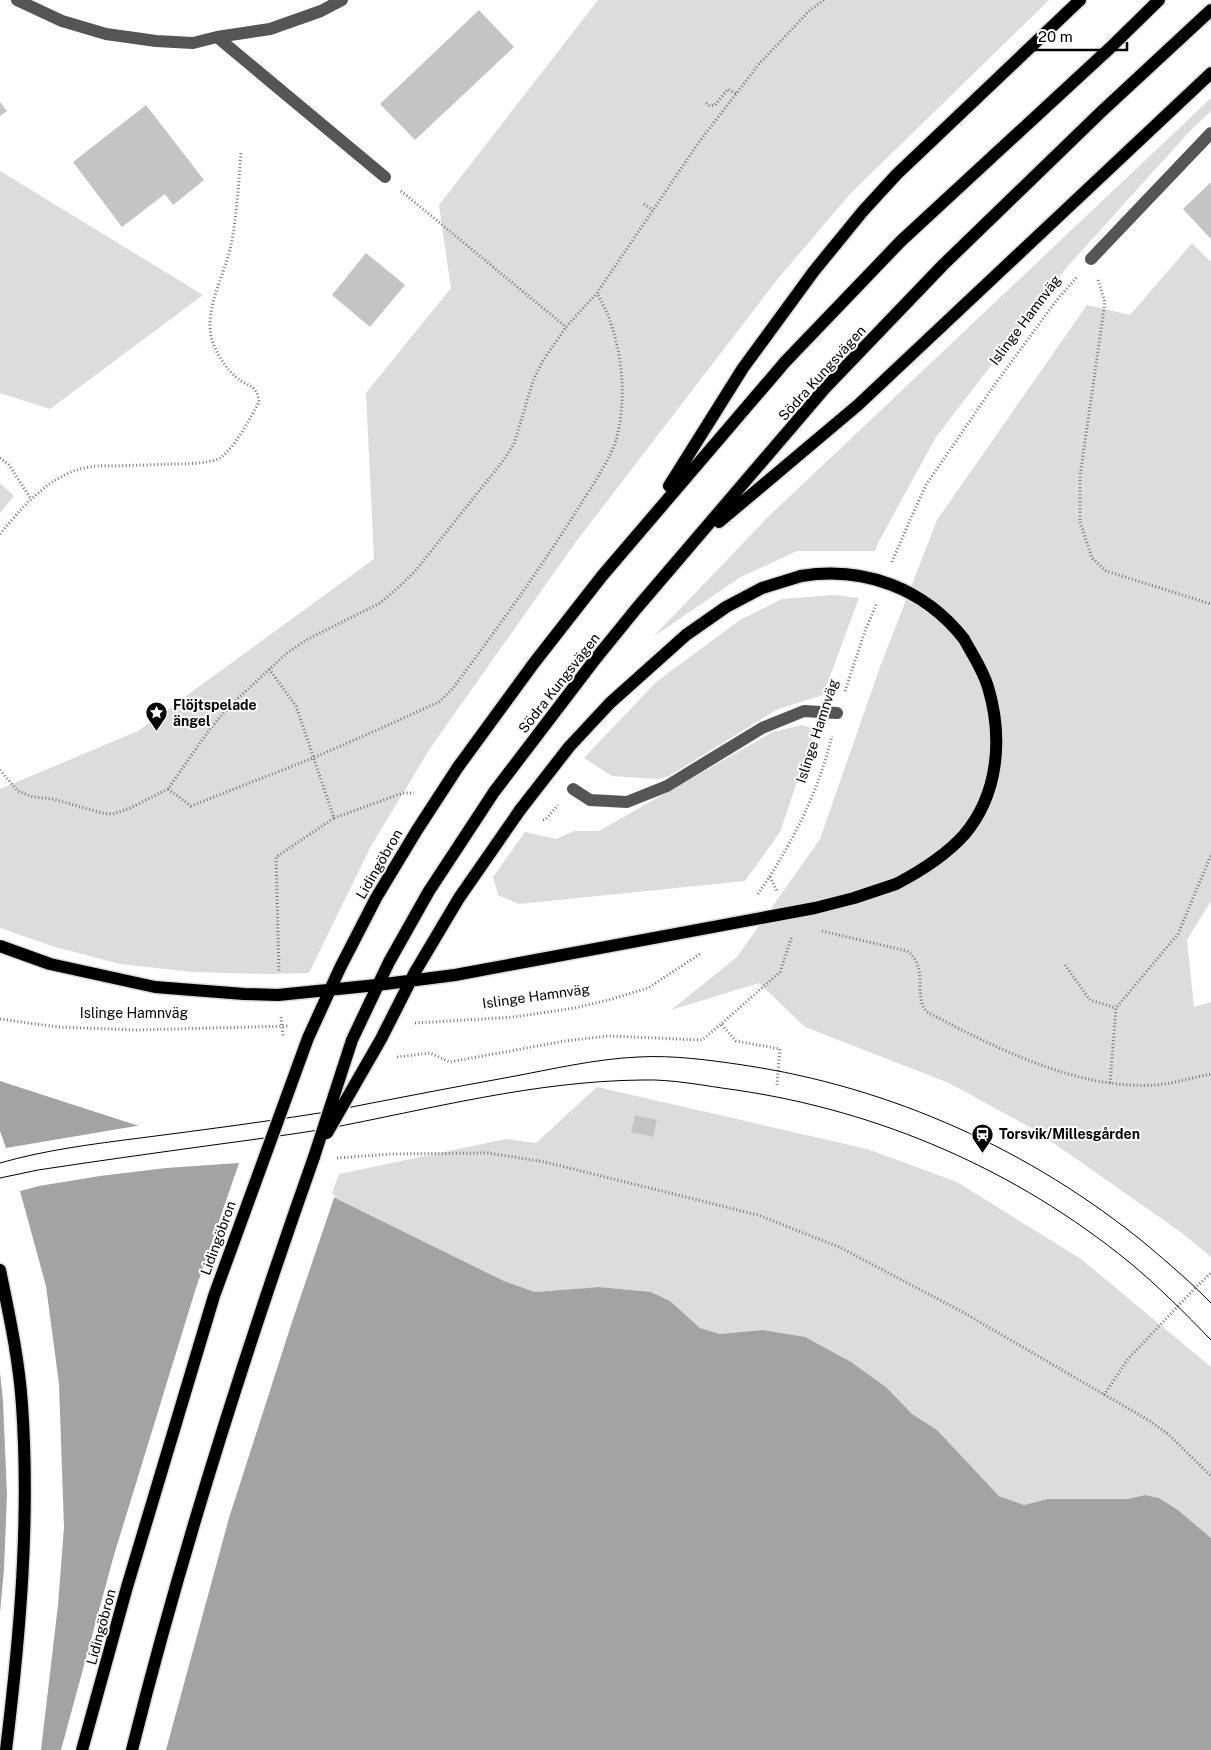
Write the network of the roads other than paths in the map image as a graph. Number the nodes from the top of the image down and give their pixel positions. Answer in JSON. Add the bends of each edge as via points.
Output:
{"nodes":[{"id":1,"x":17,"y":0,"type":"edge"},
{"id":2,"x":342,"y":0,"type":"edge"},
{"id":3,"x":1080,"y":0,"type":"edge"},
{"id":4,"x":1159,"y":0,"type":"edge"},
{"id":5,"x":1211,"y":10,"type":"edge"},
{"id":6,"x":217,"y":37,"type":"junction"},
{"id":7,"x":1211,"y":73,"type":"edge"},
{"id":8,"x":1211,"y":133,"type":"edge"},
{"id":9,"x":385,"y":177,"type":"dead end"},
{"id":10,"x":1092,"y":259,"type":"road end"},
{"id":11,"x":647,"y":522,"type":"junction"},
{"id":12,"x":692,"y":544,"type":"junction"},
{"id":13,"x":837,"y":713,"type":"road end"},
{"id":14,"x":573,"y":789,"type":"dead end"},
{"id":15,"x":0,"y":946,"type":"edge"},
{"id":16,"x":314,"y":1157,"type":"junction"},
{"id":17,"x":0,"y":1270,"type":"edge"},
{"id":18,"x":6,"y":1750,"type":"edge"},
{"id":19,"x":82,"y":1750,"type":"edge"},
{"id":20,"x":132,"y":1750,"type":"edge"}],
"edges":[{"from":1,"to":6,"type":"street","via":[[62,20],[106,34],[193,43]]},
{"from":2,"to":6,"type":"street","via":[[321,12],[270,29]]},
{"from":3,"to":11,"type":"main road","via":[[897,174],[814,271],[743,368]]},
{"from":4,"to":11,"type":"main road","via":[[901,241],[785,362]]},
{"from":5,"to":12,"type":"main road","name":"Södra Kungsvägen","via":[[943,265],[826,388]]},
{"from":6,"to":9,"type":"street"},
{"from":7,"to":12,"type":"main road","via":[[858,405]]},
{"from":8,"to":10,"type":"street"},
{"from":11,"to":19,"type":"main road","name":"Lidingöbron","bridge":true,"via":[[534,663],[458,767],[376,898],[340,968],[308,1038],[214,1296]]},
{"from":12,"to":16,"type":"main road","name":"Södra Kungsvägen","bridge":true,"via":[[593,662],[494,792],[429,891],[389,962],[352,1040]]},
{"from":13,"to":14,"type":"street","via":[[804,711],[762,728],[667,786],[627,802],[590,800]]},
{"from":15,"to":16,"type":"main road","bridge":true,"via":[[50,964],[155,987],[278,995],[377,985],[465,973],[815,908],[896,884],[924,869],[963,835],[979,814],[990,789],[996,736],[994,711],[977,661],[953,624],[918,597],[895,586],[844,573],[822,572],[762,588],[686,634],[610,703],[569,747],[520,810],[459,898],[415,972],[380,1039]]},
{"from":16,"to":20,"type":"main road","via":[[277,1262],[198,1513]]},
{"from":17,"to":18,"type":"main road","via":[[22,1403],[26,1483],[24,1568]]}]}
